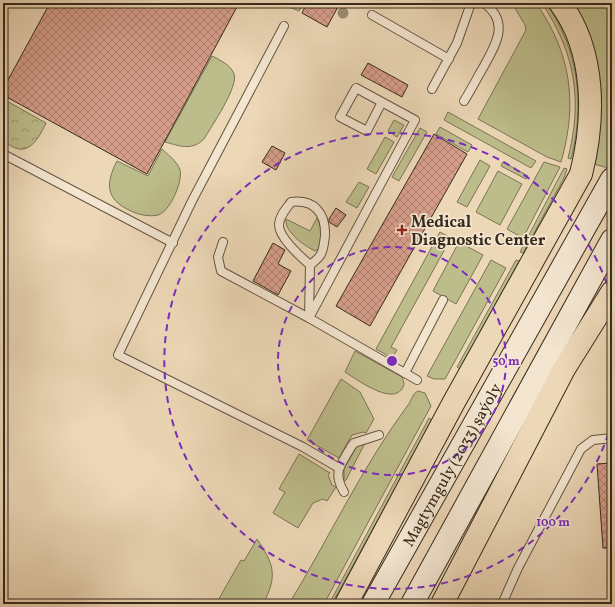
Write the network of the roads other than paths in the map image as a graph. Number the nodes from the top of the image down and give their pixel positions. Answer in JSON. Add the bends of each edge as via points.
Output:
{"nodes":[{"id":1,"x":471,"y":3,"type":"edge"},
{"id":2,"x":484,"y":3,"type":"edge"},
{"id":3,"x":560,"y":3,"type":"edge"},
{"id":4,"x":372,"y":15,"type":"dead end"},
{"id":5,"x":284,"y":26,"type":"dead end"},
{"id":6,"x":449,"y":59,"type":"junction"},
{"id":7,"x":432,"y":89,"type":"dead end"},
{"id":8,"x":464,"y":101,"type":"dead end"},
{"id":9,"x":382,"y":102,"type":"junction"},
{"id":10,"x":4,"y":157,"type":"edge"},
{"id":11,"x":607,"y":188,"type":"edge"},
{"id":12,"x":612,"y":240,"type":"edge"},
{"id":13,"x":223,"y":242,"type":"dead end"},
{"id":14,"x":173,"y":243,"type":"junction"},
{"id":15,"x":310,"y":265,"type":"junction"},
{"id":16,"x":612,"y":292,"type":"edge"},
{"id":17,"x":443,"y":300,"type":"dead end"},
{"id":18,"x":308,"y":318,"type":"junction"},
{"id":19,"x":405,"y":372,"type":"junction"},
{"id":20,"x":417,"y":380,"type":"dead end"},
{"id":21,"x":379,"y":435,"type":"dead end"},
{"id":22,"x":612,"y":438,"type":"edge"},
{"id":23,"x":339,"y":468,"type":"junction"},
{"id":24,"x":344,"y":492,"type":"dead end"},
{"id":25,"x":346,"y":604,"type":"edge"},
{"id":26,"x":373,"y":604,"type":"edge"},
{"id":27,"x":412,"y":604,"type":"edge"},
{"id":28,"x":442,"y":604,"type":"edge"},
{"id":29,"x":502,"y":604,"type":"edge"}],
"edges":[{"from":1,"to":6,"type":"lane"},
{"from":2,"to":8,"type":"lane","via":[[496,15],[499,36]]},
{"from":3,"to":25,"type":"main road","via":[[579,40],[588,73],[589,132],[580,174]]},
{"from":4,"to":6,"type":"lane"},
{"from":5,"to":14,"type":"lane","via":[[192,201]]},
{"from":6,"to":7,"type":"lane"},
{"from":9,"to":9,"type":"lane","via":[[356,88],[340,117],[367,131]]},
{"from":9,"to":18,"type":"lane","via":[[415,120]]},
{"from":10,"to":14,"type":"lane"},
{"from":11,"to":26,"type":"main road","name":"Magtymguly (2033) şaýoly"},
{"from":12,"to":27,"type":"main road","name":"Magtymguly (2033) şaýoly"},
{"from":13,"to":18,"type":"lane","via":[[218,257],[221,271]]},
{"from":14,"to":23,"type":"lane","via":[[118,355]]},
{"from":15,"to":15,"type":"lane","via":[[320,256],[324,247],[325,224],[318,210],[310,204],[291,202],[279,225],[283,236]]},
{"from":15,"to":18,"type":"lane"},
{"from":16,"to":28,"type":"main road","via":[[564,369]]},
{"from":17,"to":19,"type":"lane"},
{"from":18,"to":19,"type":"lane"},
{"from":19,"to":20,"type":"lane"},
{"from":21,"to":23,"type":"lane","via":[[354,443]]},
{"from":22,"to":29,"type":"lane","via":[[593,440],[581,449],[521,561]]},
{"from":23,"to":24,"type":"lane","via":[[337,479]]}]}
